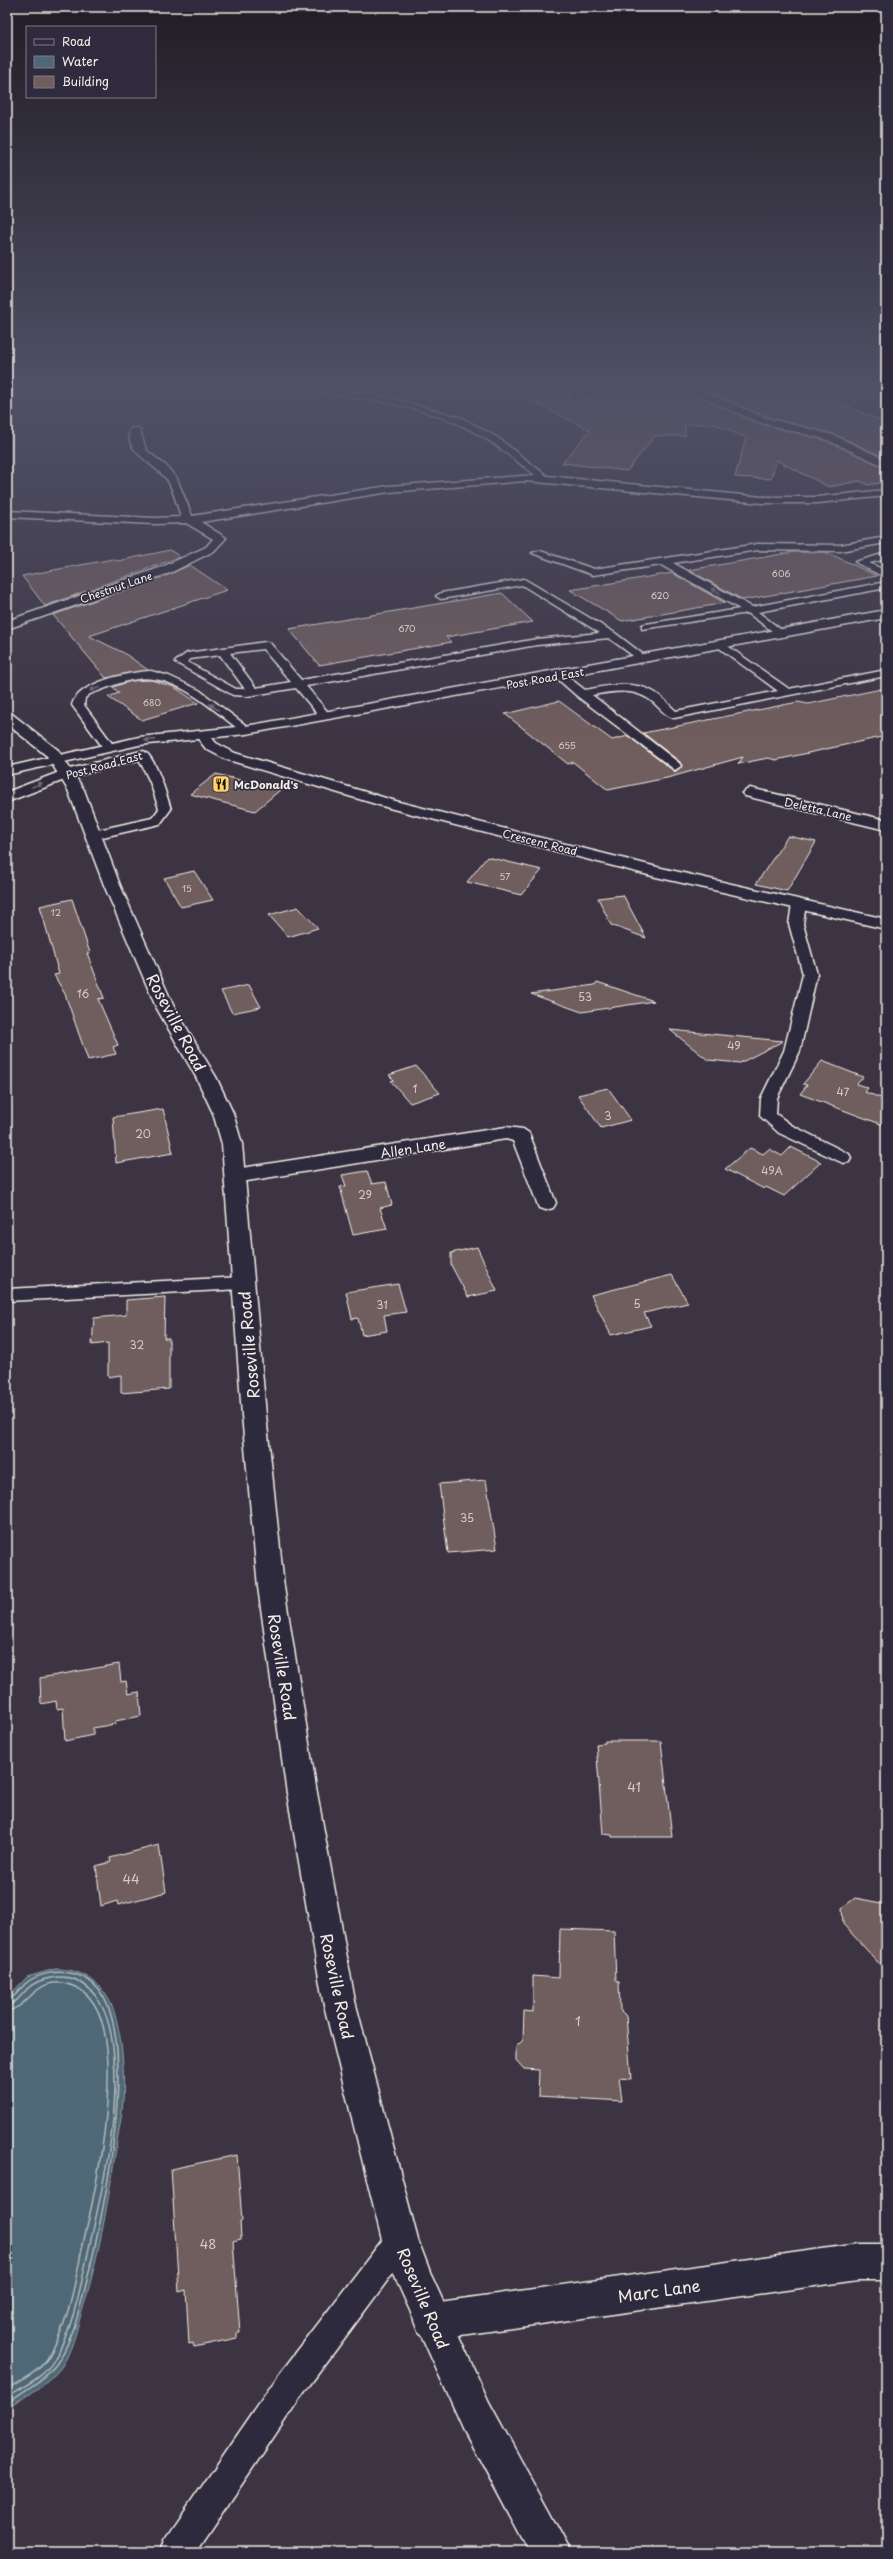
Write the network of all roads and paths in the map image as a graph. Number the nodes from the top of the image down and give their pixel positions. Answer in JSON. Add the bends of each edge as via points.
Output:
{"nodes":[{"id":1,"x":182,"y":505,"type":"edge"},
{"id":2,"x":289,"y":505,"type":"edge"},
{"id":3,"x":242,"y":513,"type":"junction"},
{"id":4,"x":7,"y":514,"type":"edge"},
{"id":5,"x":187,"y":520,"type":"junction"},
{"id":6,"x":220,"y":538,"type":"junction"},
{"id":7,"x":886,"y":540,"type":"edge"},
{"id":8,"x":829,"y":548,"type":"junction"},
{"id":9,"x":537,"y":553,"type":"dead end"},
{"id":10,"x":886,"y":556,"type":"edge"},
{"id":11,"x":664,"y":562,"type":"junction"},
{"id":12,"x":860,"y":562,"type":"junction"},
{"id":13,"x":886,"y":576,"type":"edge"},
{"id":14,"x":886,"y":585,"type":"edge"},
{"id":15,"x":441,"y":596,"type":"dead end"},
{"id":16,"x":750,"y":610,"type":"junction"},
{"id":17,"x":886,"y":614,"type":"edge"},
{"id":18,"x":7,"y":625,"type":"edge"},
{"id":19,"x":646,"y":627,"type":"dead end"},
{"id":20,"x":780,"y":634,"type":"junction"},
{"id":21,"x":611,"y":635,"type":"junction"},
{"id":22,"x":722,"y":645,"type":"junction"},
{"id":23,"x":222,"y":650,"type":"junction"},
{"id":24,"x":644,"y":659,"type":"junction"},
{"id":25,"x":180,"y":662,"type":"junction"},
{"id":26,"x":886,"y":673,"type":"edge"},
{"id":27,"x":139,"y":675,"type":"junction"},
{"id":28,"x":559,"y":675,"type":"junction"},
{"id":29,"x":301,"y":685,"type":"junction"},
{"id":30,"x":253,"y":692,"type":"junction"},
{"id":31,"x":788,"y":693,"type":"junction"},
{"id":32,"x":581,"y":694,"type":"junction"},
{"id":33,"x":326,"y":716,"type":"junction"},
{"id":34,"x":7,"y":717,"type":"edge"},
{"id":35,"x":246,"y":730,"type":"junction"},
{"id":36,"x":203,"y":736,"type":"junction"},
{"id":37,"x":108,"y":746,"type":"junction"},
{"id":38,"x":143,"y":755,"type":"junction"},
{"id":39,"x":62,"y":766,"type":"junction"},
{"id":40,"x":675,"y":766,"type":"dead end"},
{"id":41,"x":7,"y":771,"type":"edge"},
{"id":42,"x":750,"y":794,"type":"dead end"},
{"id":43,"x":7,"y":798,"type":"edge"},
{"id":44,"x":886,"y":825,"type":"edge"},
{"id":45,"x":94,"y":834,"type":"junction"},
{"id":46,"x":798,"y":904,"type":"junction"},
{"id":47,"x":886,"y":924,"type":"edge"},
{"id":48,"x":843,"y":1158,"type":"dead end"},
{"id":49,"x":235,"y":1176,"type":"junction"},
{"id":50,"x":546,"y":1203,"type":"dead end"},
{"id":51,"x":242,"y":1283,"type":"junction"},
{"id":52,"x":7,"y":1295,"type":"edge"},
{"id":53,"x":400,"y":2240,"type":"junction"},
{"id":54,"x":886,"y":2262,"type":"edge"},
{"id":55,"x":432,"y":2321,"type":"junction"},
{"id":56,"x":177,"y":2552,"type":"edge"},
{"id":57,"x":550,"y":2552,"type":"edge"}],
"edges":[{"from":1,"to":5,"type":"street"},
{"from":2,"to":3,"type":"street"},
{"from":3,"to":5,"type":"street"},
{"from":3,"to":6,"type":"street","name":"Chestnut Lane"},
{"from":4,"to":5,"type":"street","via":[[154,521]]},
{"from":5,"to":6,"type":"street"},
{"from":6,"to":18,"type":"street","name":"Chestnut Lane","via":[[210,549],[166,570]]},
{"from":7,"to":8,"type":"lane"},
{"from":8,"to":11,"type":"lane","via":[[776,545]]},
{"from":8,"to":12,"type":"lane"},
{"from":9,"to":11,"type":"lane","via":[[593,572]]},
{"from":10,"to":12,"type":"lane"},
{"from":16,"to":11,"type":"lane","one_way":true},
{"from":12,"to":13,"type":"lane"},
{"from":14,"to":16,"type":"lane"},
{"from":15,"to":21,"type":"lane","via":[[524,582]]},
{"from":16,"to":19,"type":"lane"},
{"from":16,"to":20,"type":"lane"},
{"from":17,"to":20,"type":"street","name":"Post Road East"},
{"from":20,"to":22,"type":"street","name":"Post Road East"},
{"from":21,"to":24,"type":"lane"},
{"from":21,"to":29,"type":"lane","via":[[537,642]]},
{"from":22,"to":24,"type":"street","name":"Post Road East"},
{"from":22,"to":31,"type":"lane"},
{"from":23,"to":25,"type":"lane","via":[[187,656]]},
{"from":23,"to":29,"type":"lane","via":[[266,645]]},
{"from":23,"to":30,"type":"lane"},
{"from":24,"to":28,"type":"street","name":"Post Road East"},
{"from":25,"to":27,"type":"lane"},
{"from":25,"to":30,"type":"lane","via":[[233,692]]},
{"from":26,"to":31,"type":"lane"},
{"from":35,"to":27,"type":"lane","one_way":true,"via":[[192,692],[161,676]]},
{"from":27,"to":37,"type":"lane","one_way":true,"via":[[86,692],[80,697],[78,705]]},
{"from":28,"to":32,"type":"lane"},
{"from":28,"to":33,"type":"street","name":"Post Road East"},
{"from":29,"to":30,"type":"lane"},
{"from":29,"to":33,"type":"lane"},
{"from":31,"to":32,"type":"lane","via":[[674,716],[648,693],[629,688]]},
{"from":32,"to":40,"type":"lane"},
{"from":33,"to":35,"type":"street","name":"Post Road East"},
{"from":34,"to":39,"type":"street","name":"Roseville Road","via":[[47,747]]},
{"from":35,"to":36,"type":"street","name":"Post Road East"},
{"from":36,"to":37,"type":"street","name":"Post Road East","one_way":true,"via":[[139,740]]},
{"from":36,"to":38,"type":"street","name":"Post Road East"},
{"from":36,"to":46,"type":"street","name":"Crescent Road","via":[[211,746],[230,756],[394,805],[656,872]]},
{"from":37,"to":39,"type":"street","name":"Post Road East"},
{"from":38,"to":39,"type":"street","name":"Post Road East"},
{"from":38,"to":45,"type":"lane","via":[[165,809],[156,821]]},
{"from":39,"to":41,"type":"street","name":"Post Road East"},
{"from":43,"to":39,"type":"street","name":"Post Road East","one_way":true},
{"from":39,"to":45,"type":"street","name":"Roseville Road","via":[[82,802]]},
{"from":42,"to":44,"type":"street","name":"Deletta Lane"},
{"from":45,"to":49,"type":"street","name":"Roseville Road","via":[[112,885],[165,1007],[206,1077],[223,1113],[232,1144]]},
{"from":46,"to":47,"type":"street","name":"Crescent Road"},
{"from":46,"to":48,"type":"lane","via":[[796,924],[810,974],[792,1051],[769,1098],[768,1116],[785,1129]]},
{"from":49,"to":50,"type":"street","name":"Allen Lane","via":[[506,1133],[516,1134],[522,1138]]},
{"from":49,"to":51,"type":"street","name":"Roseville Road"},
{"from":51,"to":52,"type":"lane"},
{"from":51,"to":53,"type":"street","name":"Roseville Road","via":[[270,1587],[301,1787],[339,2001]]},
{"from":53,"to":55,"type":"street","name":"Roseville Road"},
{"from":53,"to":56,"type":"lane","via":[[289,2387]]},
{"from":54,"to":55,"type":"street","name":"Marc Lane","via":[[858,2262]]},
{"from":55,"to":57,"type":"street","name":"Roseville Road","via":[[476,2415]]}]}
